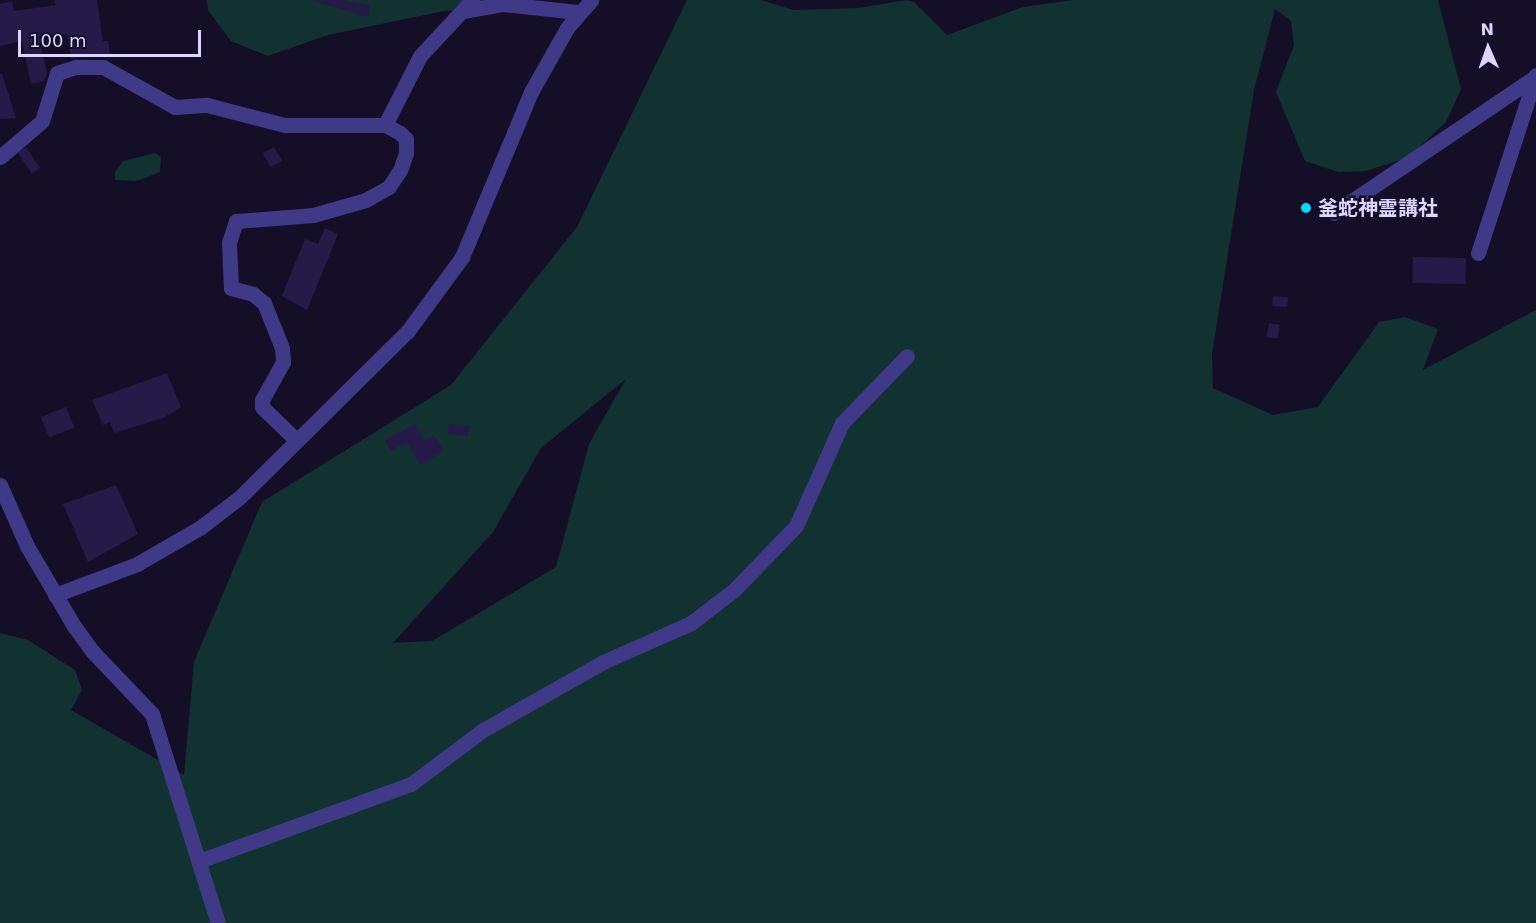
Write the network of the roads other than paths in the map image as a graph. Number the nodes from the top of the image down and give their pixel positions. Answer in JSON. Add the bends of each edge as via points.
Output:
{"nodes":[{"id":1,"x":472,"y":0,"type":"edge"},
{"id":2,"x":591,"y":0,"type":"edge"},
{"id":3,"x":578,"y":12,"type":"junction"},
{"id":4,"x":459,"y":13,"type":"junction"},
{"id":5,"x":1536,"y":76,"type":"edge"},
{"id":6,"x":385,"y":125,"type":"junction"},
{"id":7,"x":0,"y":157,"type":"edge"},
{"id":8,"x":1334,"y":213,"type":"dead end"},
{"id":9,"x":1478,"y":253,"type":"dead end"},
{"id":10,"x":908,"y":356,"type":"dead end"},
{"id":11,"x":296,"y":440,"type":"junction"},
{"id":12,"x":0,"y":485,"type":"edge"},
{"id":13,"x":55,"y":595,"type":"junction"},
{"id":14,"x":199,"y":861,"type":"junction"},
{"id":15,"x":219,"y":923,"type":"edge"}],
"edges":[{"from":1,"to":4,"type":"street"},
{"from":2,"to":3,"type":"street"},
{"from":3,"to":4,"type":"street","via":[[503,4]]},
{"from":3,"to":11,"type":"street","via":[[531,92],[462,257],[445,283],[407,332]]},
{"from":4,"to":6,"type":"street","via":[[420,56]]},
{"from":5,"to":8,"type":"street"},
{"from":5,"to":9,"type":"street"},
{"from":6,"to":7,"type":"street","via":[[285,125],[216,106],[175,107],[103,67],[76,66],[57,73],[42,120]]},
{"from":6,"to":11,"type":"street","via":[[406,139],[403,162],[389,187],[330,212],[236,220],[229,243],[231,288],[253,294],[264,303],[282,348],[283,362],[262,400],[263,412]]},
{"from":10,"to":14,"type":"street","via":[[842,423],[796,526],[734,590],[691,623],[603,662],[483,730],[411,784]]},
{"from":11,"to":13,"type":"street","via":[[240,497],[201,527],[137,564]]},
{"from":12,"to":13,"type":"street","via":[[27,546]]},
{"from":13,"to":14,"type":"street","via":[[93,652],[152,714]]},
{"from":14,"to":15,"type":"street"}]}
